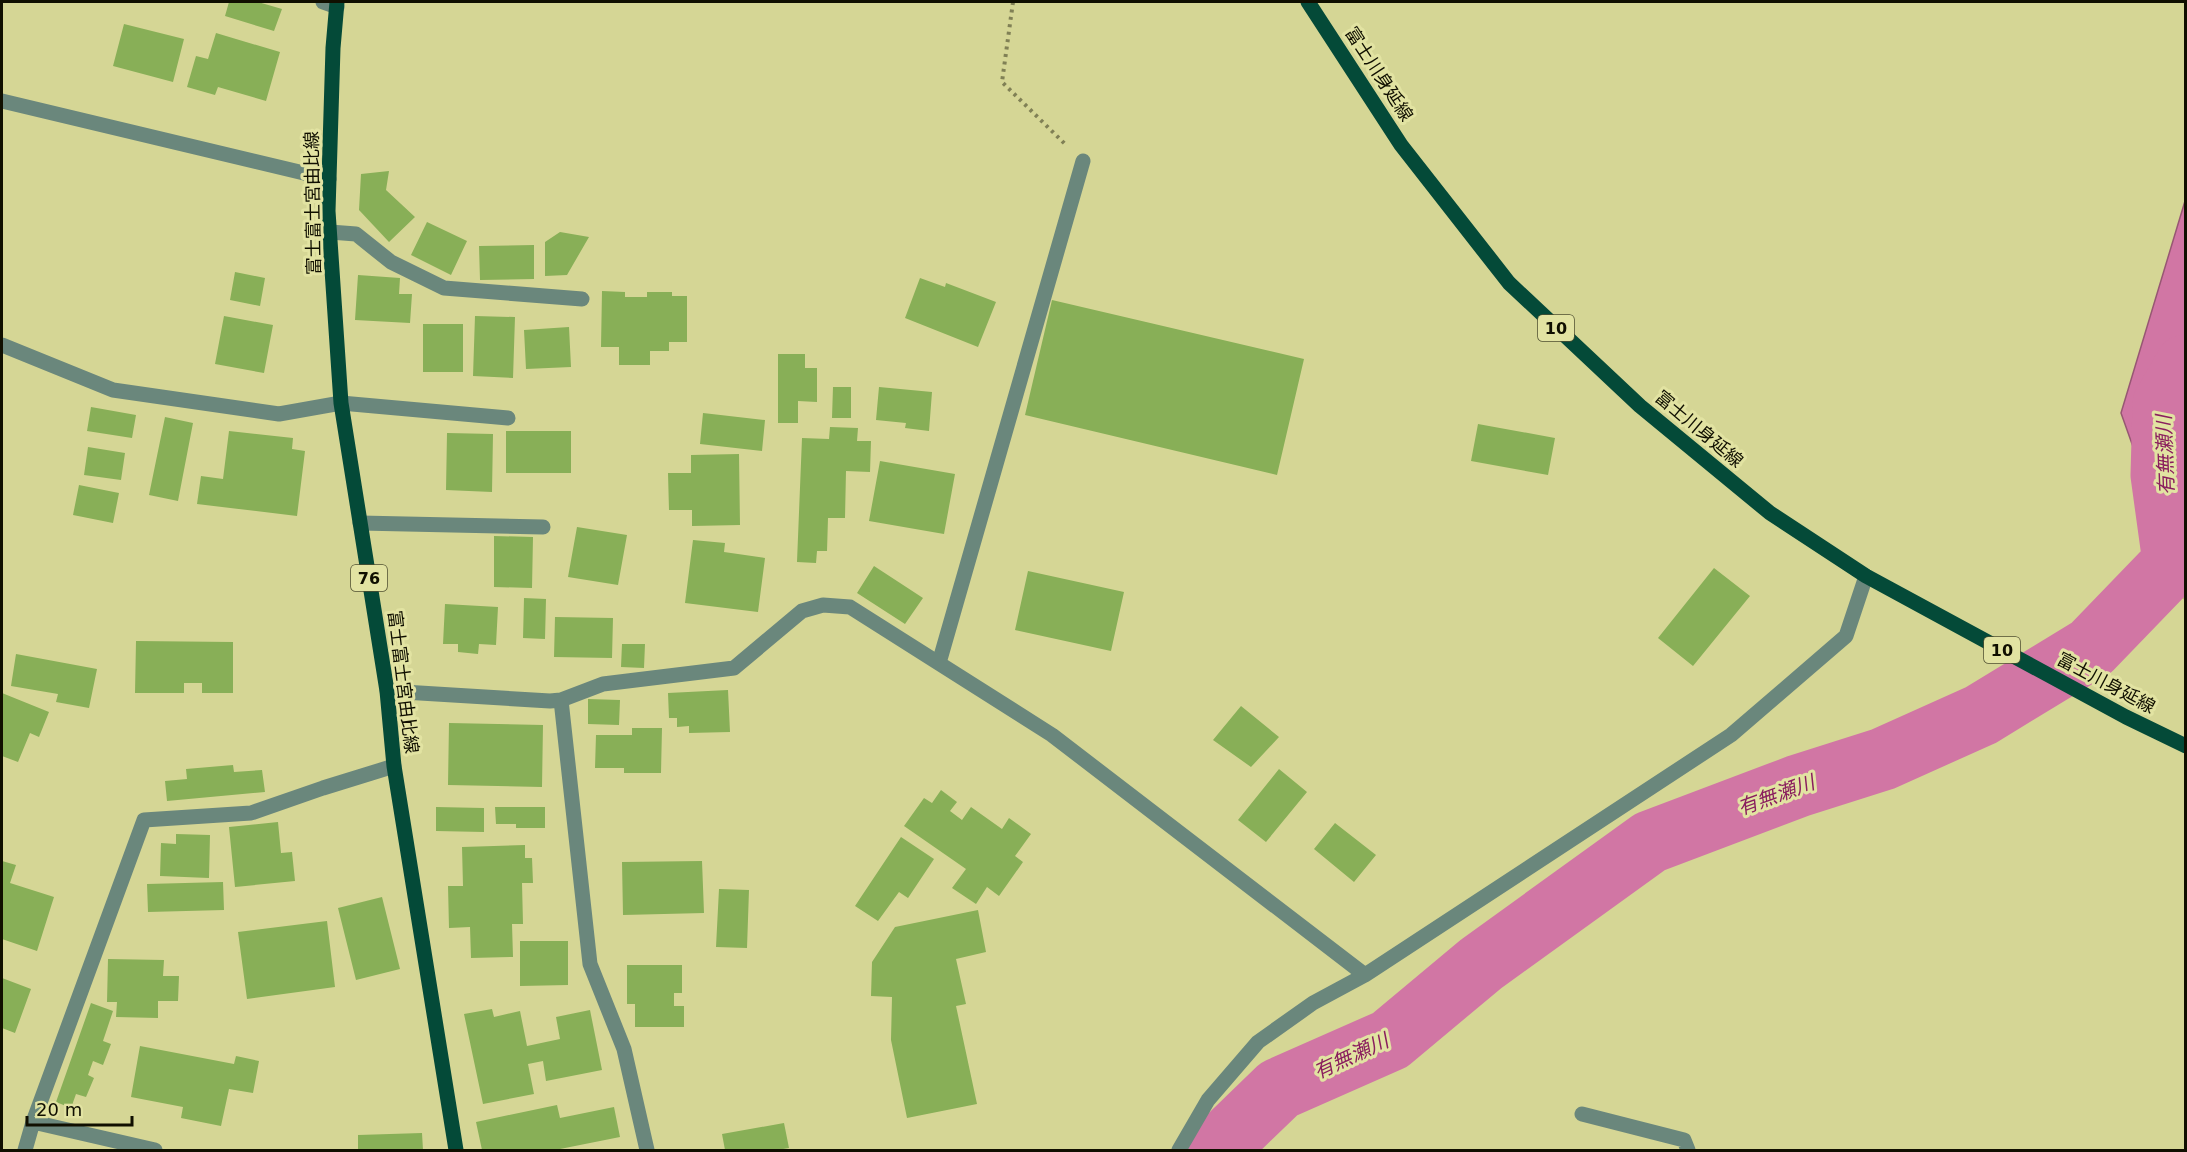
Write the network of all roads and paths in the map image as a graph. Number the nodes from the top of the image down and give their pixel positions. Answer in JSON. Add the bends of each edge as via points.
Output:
{"nodes":[{"id":1,"x":1013,"y":2,"type":"edge"},
{"id":2,"x":1308,"y":2,"type":"edge"},
{"id":3,"x":332,"y":3,"type":"edge"},
{"id":4,"x":2,"y":101,"type":"edge"},
{"id":5,"x":1083,"y":161,"type":"joint"},
{"id":6,"x":329,"y":179,"type":"junction"},
{"id":7,"x":330,"y":232,"type":"junction"},
{"id":8,"x":582,"y":299,"type":"dead end"},
{"id":9,"x":2,"y":345,"type":"edge"},
{"id":10,"x":341,"y":403,"type":"junction"},
{"id":11,"x":508,"y":418,"type":"dead end"},
{"id":12,"x":360,"y":523,"type":"junction"},
{"id":13,"x":543,"y":527,"type":"dead end"},
{"id":14,"x":1871,"y":580,"type":"junction"},
{"id":15,"x":939,"y":663,"type":"junction"},
{"id":16,"x":387,"y":691,"type":"junction"},
{"id":17,"x":561,"y":700,"type":"junction"},
{"id":18,"x":2186,"y":746,"type":"edge"},
{"id":19,"x":394,"y":766,"type":"junction"},
{"id":20,"x":1365,"y":975,"type":"junction"},
{"id":21,"x":1582,"y":1114,"type":"dead end"},
{"id":22,"x":33,"y":1122,"type":"junction"},
{"id":23,"x":25,"y":1150,"type":"edge"},
{"id":24,"x":155,"y":1150,"type":"edge"},
{"id":25,"x":456,"y":1150,"type":"edge"},
{"id":26,"x":647,"y":1150,"type":"edge"},
{"id":27,"x":1179,"y":1150,"type":"edge"},
{"id":28,"x":1688,"y":1150,"type":"edge"}],
"edges":[{"from":1,"to":5,"type":"path","via":[[1002,82]]},
{"from":2,"to":14,"type":"main road","name":"富士川身延線","number":"10","via":[[1401,145],[1509,283],[1640,406],[1761,506]]},
{"from":3,"to":6,"type":"main road","name":"富士富士宮由比線","number":"76"},
{"from":4,"to":6,"type":"street"},
{"from":5,"to":15,"type":"street"},
{"from":6,"to":7,"type":"main road","name":"富士富士宮由比線","number":"76"},
{"from":7,"to":8,"type":"street","via":[[356,234],[391,262],[444,288]]},
{"from":7,"to":10,"type":"main road","name":"富士富士宮由比線","number":"76"},
{"from":9,"to":10,"type":"street","via":[[113,390],[279,414]]},
{"from":10,"to":11,"type":"street"},
{"from":10,"to":12,"type":"main road","name":"富士富士宮由比線","number":"76"},
{"from":12,"to":13,"type":"street"},
{"from":12,"to":16,"type":"main road","name":"富士富士宮由比線","number":"76"},
{"from":14,"to":18,"type":"main road","name":"富士川身延線","number":"10"},
{"from":14,"to":20,"type":"street","via":[[1846,636],[1731,735]]},
{"from":15,"to":17,"type":"street","via":[[850,607],[824,605],[802,611],[734,668],[603,684]]},
{"from":15,"to":20,"type":"street","via":[[1052,735]]},
{"from":16,"to":17,"type":"street"},
{"from":16,"to":19,"type":"main road","name":"富士富士宮由比線","number":"76"},
{"from":17,"to":26,"type":"street","via":[[590,964],[624,1049]]},
{"from":19,"to":22,"type":"street","via":[[251,813],[144,820]]},
{"from":19,"to":25,"type":"main road","name":"富士富士宮由比線","number":"76"},
{"from":20,"to":27,"type":"street","via":[[1313,1003],[1258,1042],[1208,1100]]},
{"from":21,"to":28,"type":"street","via":[[1684,1140]]},
{"from":22,"to":23,"type":"street"},
{"from":22,"to":24,"type":"street"}]}
